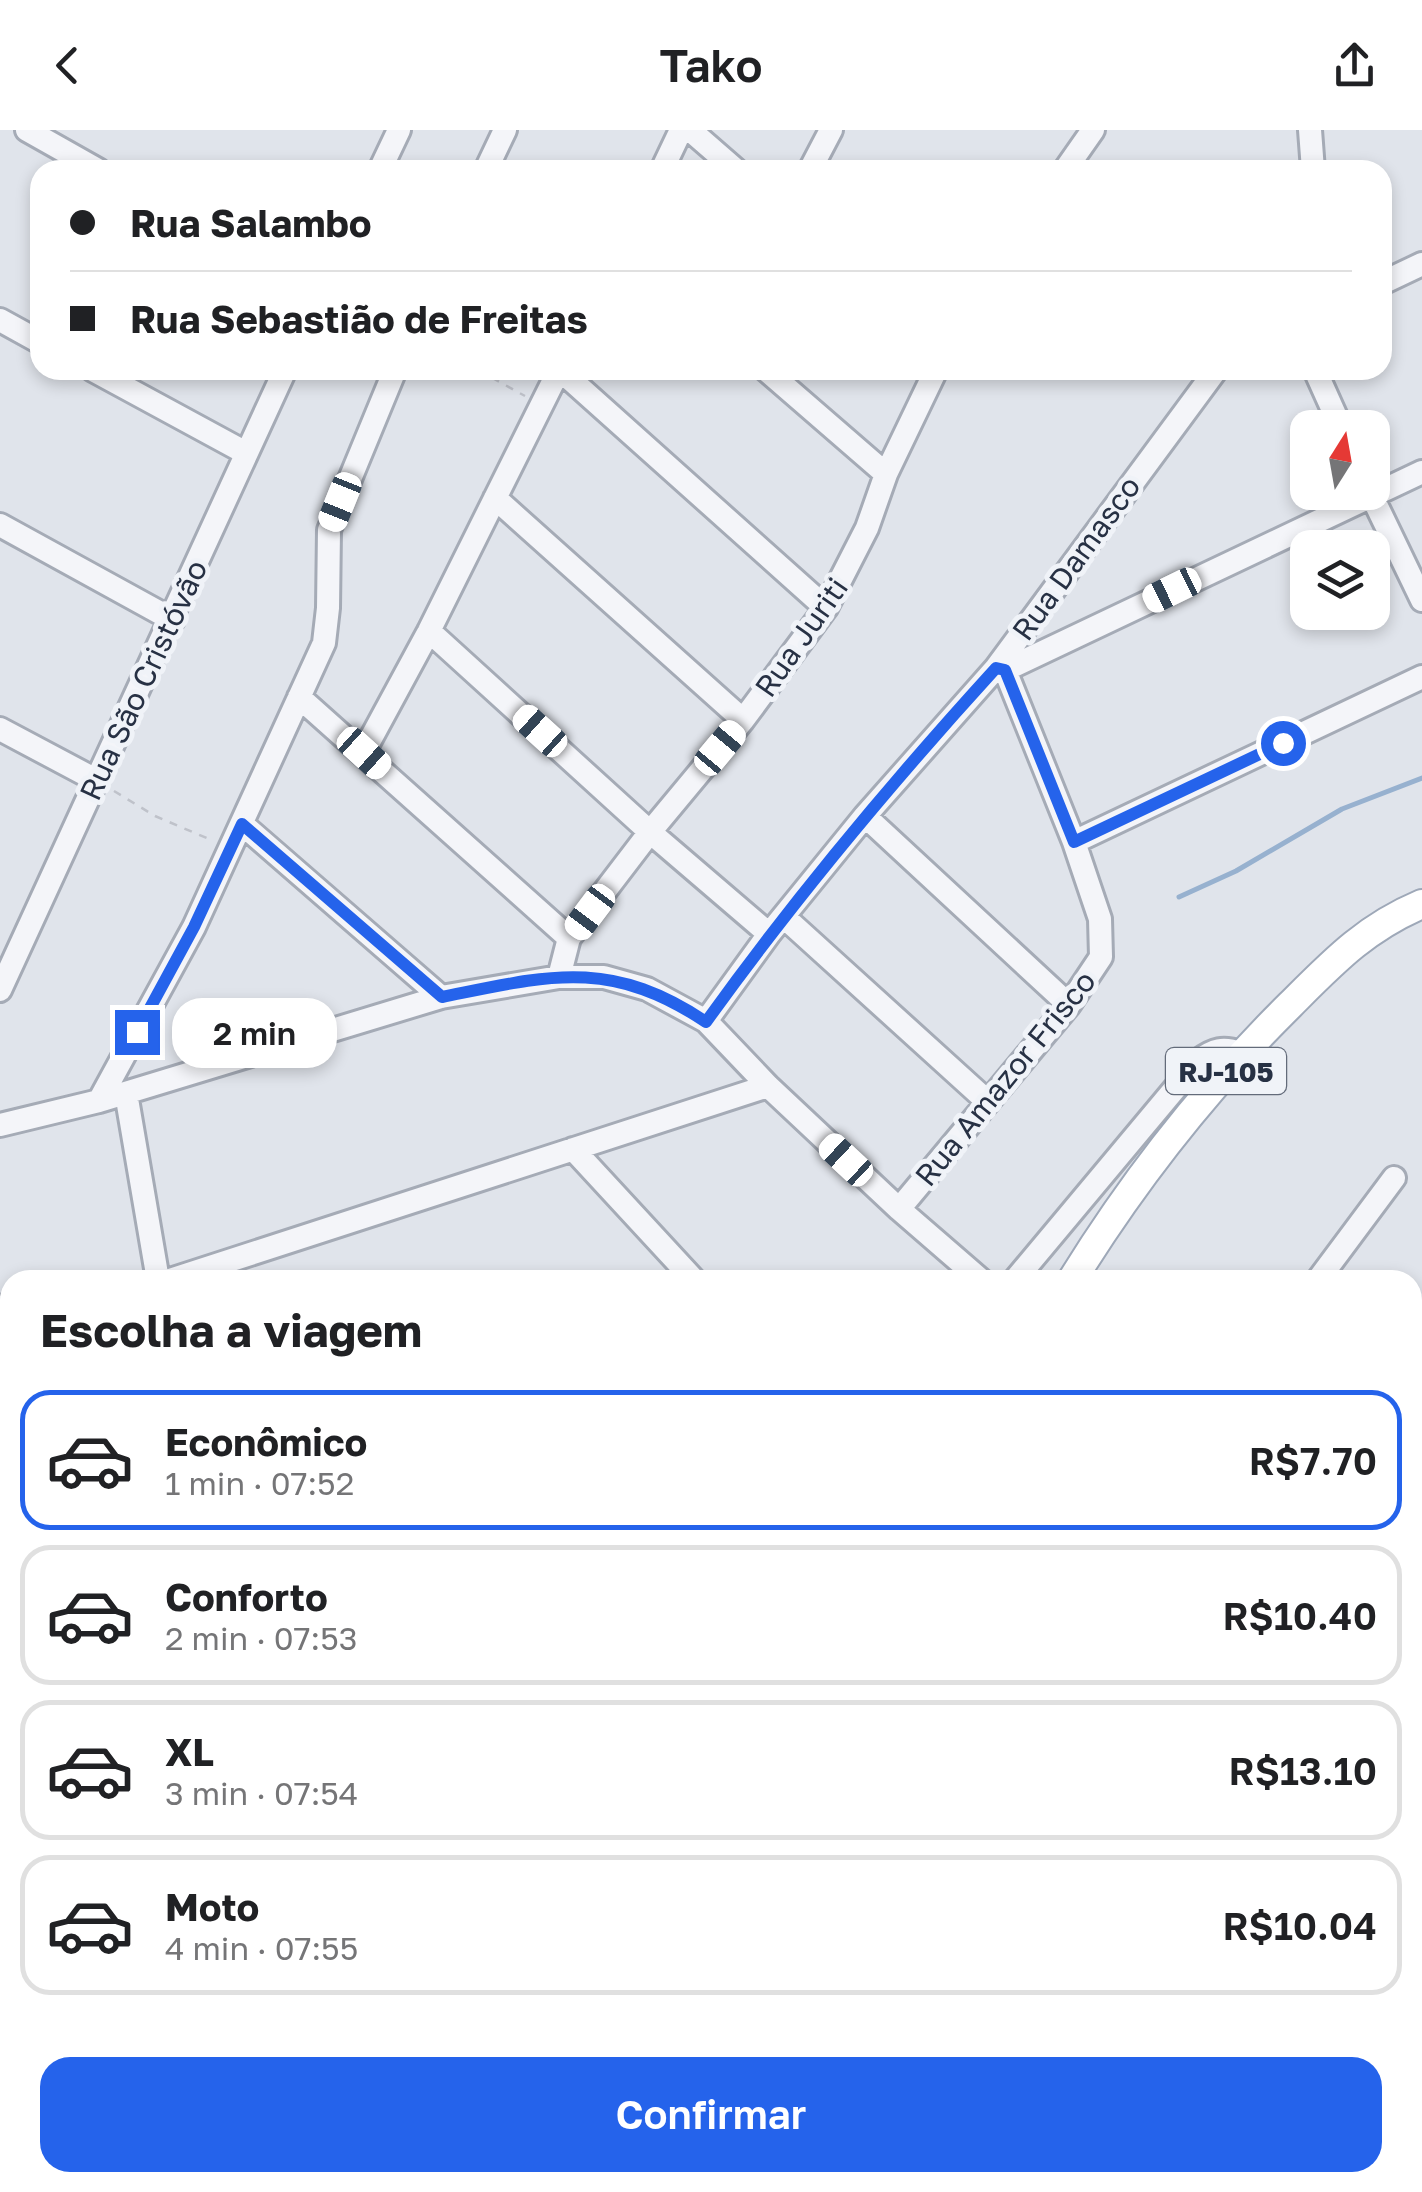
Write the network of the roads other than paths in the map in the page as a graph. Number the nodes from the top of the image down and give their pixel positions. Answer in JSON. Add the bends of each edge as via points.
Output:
{"nodes":[{"id":1,"x":27,"y":130,"type":"edge"},
{"id":2,"x":399,"y":130,"type":"edge"},
{"id":3,"x":505,"y":130,"type":"edge"},
{"id":4,"x":682,"y":130,"type":"edge"},
{"id":5,"x":690,"y":130,"type":"edge"},
{"id":6,"x":832,"y":130,"type":"edge"},
{"id":7,"x":1093,"y":130,"type":"edge"},
{"id":8,"x":1310,"y":130,"type":"edge"},
{"id":9,"x":80,"y":160,"type":"edge"},
{"id":10,"x":385,"y":160,"type":"edge"},
{"id":11,"x":491,"y":160,"type":"edge"},
{"id":12,"x":667,"y":160,"type":"edge"},
{"id":13,"x":724,"y":160,"type":"edge"},
{"id":14,"x":816,"y":160,"type":"edge"},
{"id":15,"x":1072,"y":160,"type":"edge"},
{"id":16,"x":1312,"y":160,"type":"edge"},
{"id":17,"x":1422,"y":264,"type":"edge"},
{"id":18,"x":1392,"y":278,"type":"edge"},
{"id":19,"x":0,"y":320,"type":"edge"},
{"id":20,"x":30,"y":336,"type":"edge"},
{"id":21,"x":111,"y":380,"type":"edge"},
{"id":22,"x":280,"y":380,"type":"edge"},
{"id":23,"x":391,"y":380,"type":"edge"},
{"id":24,"x":554,"y":380,"type":"edge"},
{"id":25,"x":570,"y":380,"type":"edge"},
{"id":26,"x":778,"y":380,"type":"edge"},
{"id":27,"x":931,"y":380,"type":"edge"},
{"id":28,"x":1209,"y":380,"type":"edge"},
{"id":29,"x":1319,"y":380,"type":"edge"},
{"id":30,"x":1333,"y":410,"type":"edge"},
{"id":31,"x":246,"y":452,"type":"junction"},
{"id":32,"x":1422,"y":472,"type":"edge"},
{"id":33,"x":886,"y":474,"type":"junction"},
{"id":34,"x":1390,"y":486,"type":"edge"},
{"id":35,"x":495,"y":498,"type":"junction"},
{"id":36,"x":1337,"y":510,"type":"edge"},
{"id":37,"x":1379,"y":510,"type":"edge"},
{"id":38,"x":0,"y":525,"type":"edge"},
{"id":39,"x":1422,"y":600,"type":"edge"},
{"id":40,"x":826,"y":608,"type":"junction"},
{"id":41,"x":173,"y":620,"type":"junction"},
{"id":42,"x":429,"y":630,"type":"junction"},
{"id":43,"x":1001,"y":669,"type":"junction"},
{"id":44,"x":1422,"y":677,"type":"edge"},
{"id":45,"x":299,"y":697,"type":"junction"},
{"id":46,"x":743,"y":720,"type":"junction"},
{"id":47,"x":0,"y":728,"type":"edge"},
{"id":48,"x":364,"y":753,"type":"junction"},
{"id":49,"x":96,"y":780,"type":"junction"},
{"id":50,"x":864,"y":816,"type":"junction"},
{"id":51,"x":242,"y":824,"type":"junction"},
{"id":52,"x":650,"y":832,"type":"junction"},
{"id":53,"x":1074,"y":842,"type":"junction"},
{"id":54,"x":1422,"y":904,"type":"edge"},
{"id":55,"x":777,"y":925,"type":"junction"},
{"id":56,"x":569,"y":938,"type":"junction"},
{"id":57,"x":10,"y":946,"type":"edge"},
{"id":58,"x":559,"y":976,"type":"junction"},
{"id":59,"x":0,"y":990,"type":"edge"},
{"id":60,"x":442,"y":997,"type":"junction"},
{"id":61,"x":1070,"y":1004,"type":"junction"},
{"id":62,"x":706,"y":1022,"type":"junction"},
{"id":63,"x":1241,"y":1053,"type":"junction"},
{"id":64,"x":768,"y":1086,"type":"junction"},
{"id":65,"x":126,"y":1093,"type":"junction"},
{"id":66,"x":99,"y":1101,"type":"junction"},
{"id":67,"x":988,"y":1102,"type":"junction"},
{"id":68,"x":0,"y":1125,"type":"edge"},
{"id":69,"x":573,"y":1150,"type":"junction"},
{"id":70,"x":1394,"y":1178,"type":"dead end"},
{"id":71,"x":898,"y":1209,"type":"junction"},
{"id":72,"x":170,"y":1270,"type":"edge"},
{"id":73,"x":200,"y":1270,"type":"edge"},
{"id":74,"x":685,"y":1270,"type":"edge"},
{"id":75,"x":969,"y":1270,"type":"edge"},
{"id":76,"x":1023,"y":1270,"type":"edge"},
{"id":77,"x":1078,"y":1270,"type":"edge"},
{"id":78,"x":1328,"y":1270,"type":"edge"}],
"edges":[{"from":1,"to":9,"type":"street"},
{"from":2,"to":10,"type":"street"},
{"from":3,"to":11,"type":"street"},
{"from":4,"to":12,"type":"street"},
{"from":5,"to":13,"type":"street"},
{"from":6,"to":14,"type":"street"},
{"from":7,"to":15,"type":"street"},
{"from":8,"to":16,"type":"street"},
{"from":17,"to":18,"type":"street"},
{"from":19,"to":20,"type":"street"},
{"from":21,"to":31,"type":"street"},
{"from":22,"to":31,"type":"street","name":"Rua São Cristóvão"},
{"from":23,"to":45,"type":"street","via":[[328,530],[324,643]]},
{"from":24,"to":35,"type":"street"},
{"from":25,"to":40,"type":"street"},
{"from":26,"to":33,"type":"street"},
{"from":27,"to":33,"type":"street","name":"Rua Juriti"},
{"from":28,"to":43,"type":"street","name":"Rua Damasco"},
{"from":29,"to":30,"type":"street"},
{"from":31,"to":41,"type":"street","name":"Rua São Cristóvão"},
{"from":32,"to":34,"type":"street"},
{"from":33,"to":40,"type":"street","name":"Rua Juriti","via":[[868,528]]},
{"from":35,"to":42,"type":"street"},
{"from":35,"to":46,"type":"street"},
{"from":36,"to":43,"type":"street"},
{"from":37,"to":39,"type":"street"},
{"from":38,"to":41,"type":"street"},
{"from":40,"to":46,"type":"street","name":"Rua Juriti"},
{"from":41,"to":49,"type":"street","name":"Rua São Cristóvão"},
{"from":42,"to":48,"type":"street"},
{"from":42,"to":52,"type":"street"},
{"from":43,"to":50,"type":"street","name":"Rua Damasco"},
{"from":43,"to":53,"type":"street","name":"Rua Amazor Frisco"},
{"from":44,"to":53,"type":"street"},
{"from":45,"to":48,"type":"street"},
{"from":45,"to":51,"type":"street"},
{"from":46,"to":52,"type":"street","name":"Rua Juriti"},
{"from":47,"to":49,"type":"street"},
{"from":48,"to":56,"type":"street"},
{"from":49,"to":57,"type":"street","name":"Rua São Cristóvão"},
{"from":50,"to":55,"type":"street","name":"Rua Damasco"},
{"from":50,"to":61,"type":"street"},
{"from":51,"to":60,"type":"street"},
{"from":51,"to":66,"type":"street"},
{"from":52,"to":55,"type":"street"},
{"from":52,"to":56,"type":"street","name":"Rua Juriti"},
{"from":53,"to":61,"type":"street","name":"Rua Amazor Frisco","via":[[1103,944],[1096,969]]},
{"from":54,"to":63,"type":"main road","number":"RJ-105","via":[[1358,938]]},
{"from":55,"to":62,"type":"street","name":"Rua Damasco"},
{"from":55,"to":67,"type":"street"},
{"from":56,"to":58,"type":"street","name":"Rua Juriti"},
{"from":57,"to":59,"type":"street","name":"Rua São Cristóvão"},
{"from":58,"to":60,"type":"street"},
{"from":58,"to":62,"type":"street","via":[[627,982]]},
{"from":60,"to":65,"type":"street"},
{"from":61,"to":67,"type":"street","name":"Rua Amazor Frisco"},
{"from":62,"to":64,"type":"street"},
{"from":63,"to":76,"type":"street","via":[[1213,1050],[1198,1061]]},
{"from":63,"to":77,"type":"main road","number":"RJ-105","via":[[1118,1205]]},
{"from":64,"to":69,"type":"street"},
{"from":64,"to":71,"type":"street"},
{"from":65,"to":66,"type":"street"},
{"from":65,"to":72,"type":"street"},
{"from":66,"to":68,"type":"street"},
{"from":67,"to":71,"type":"street","name":"Rua Amazor Frisco"},
{"from":69,"to":73,"type":"street"},
{"from":69,"to":74,"type":"street"},
{"from":70,"to":78,"type":"street"},
{"from":71,"to":75,"type":"street"}]}
